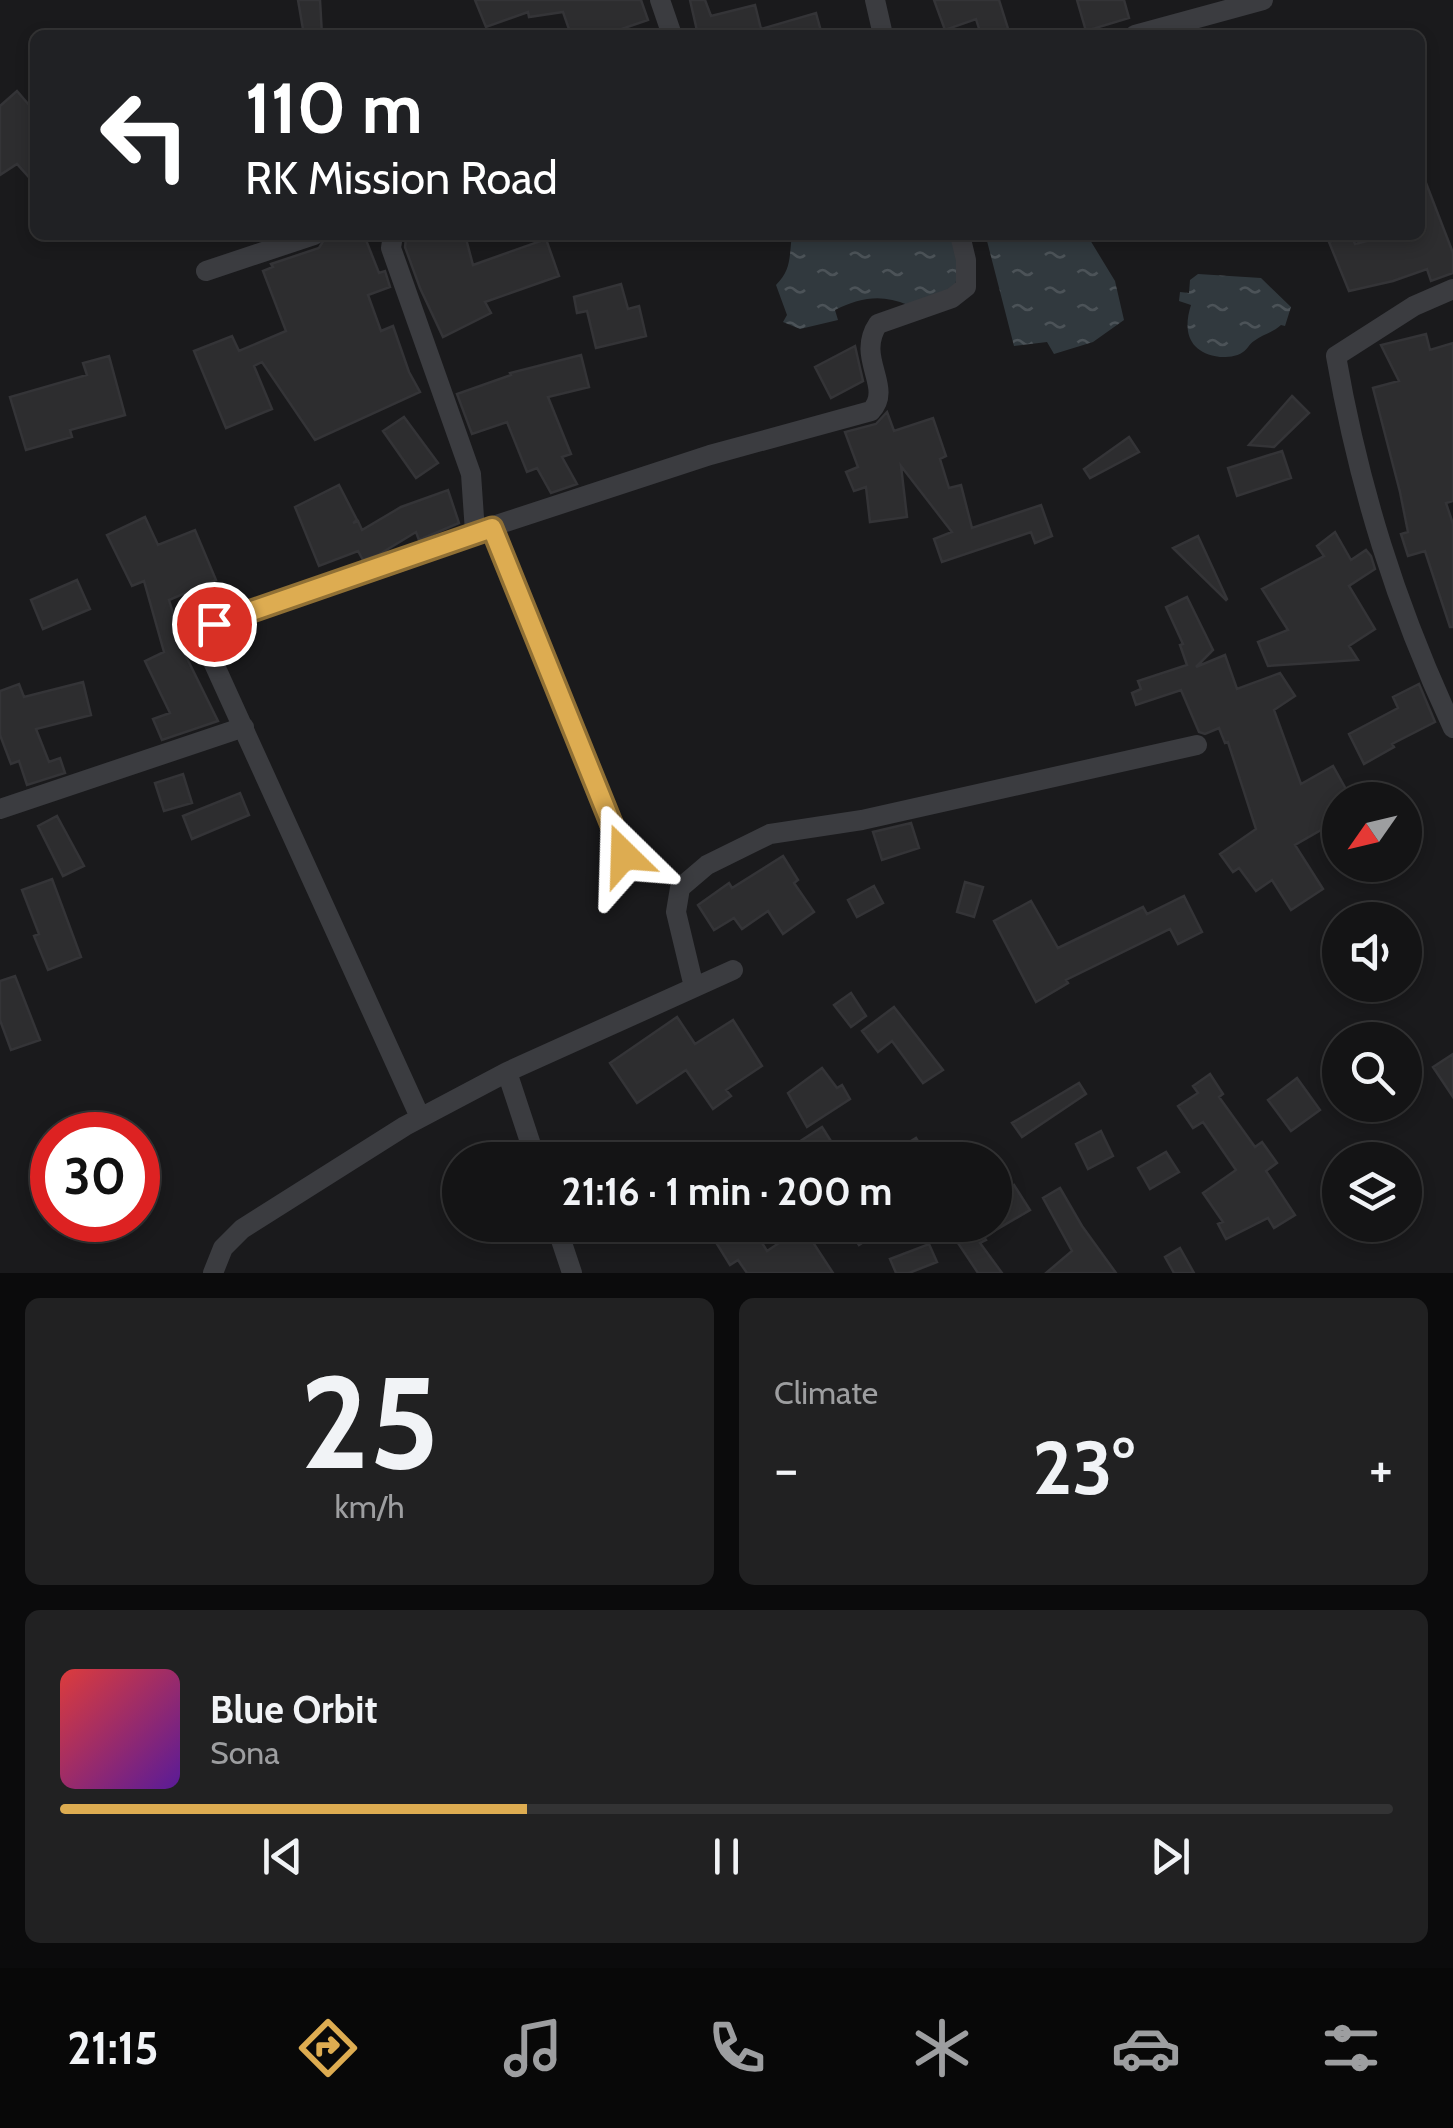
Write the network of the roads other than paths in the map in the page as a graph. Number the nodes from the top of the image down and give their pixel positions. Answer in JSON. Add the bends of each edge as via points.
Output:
{"nodes":[{"id":1,"x":660,"y":0,"type":"edge"},
{"id":2,"x":875,"y":0,"type":"edge"},
{"id":3,"x":1263,"y":0,"type":"edge"},
{"id":4,"x":670,"y":30,"type":"edge"},
{"id":5,"x":882,"y":30,"type":"edge"},
{"id":6,"x":1153,"y":30,"type":"edge"},
{"id":7,"x":299,"y":240,"type":"edge"},
{"id":8,"x":391,"y":240,"type":"edge"},
{"id":9,"x":961,"y":240,"type":"edge"},
{"id":10,"x":206,"y":271,"type":"dead end"},
{"id":11,"x":1453,"y":289,"type":"edge"},
{"id":12,"x":484,"y":530,"type":"junction"},
{"id":13,"x":244,"y":727,"type":"junction"},
{"id":14,"x":1453,"y":728,"type":"edge"},
{"id":15,"x":1197,"y":745,"type":"dead end"},
{"id":16,"x":0,"y":808,"type":"edge"},
{"id":17,"x":624,"y":855,"type":"dead end"},
{"id":18,"x":733,"y":970,"type":"dead end"},
{"id":19,"x":694,"y":987,"type":"junction"},
{"id":20,"x":508,"y":1072,"type":"junction"},
{"id":21,"x":420,"y":1118,"type":"junction"},
{"id":22,"x":530,"y":1142,"type":"edge"},
{"id":23,"x":562,"y":1242,"type":"edge"},
{"id":24,"x":213,"y":1273,"type":"edge"},
{"id":25,"x":572,"y":1273,"type":"edge"}],
"edges":[{"from":1,"to":4,"type":"street"},
{"from":2,"to":5,"type":"street"},
{"from":3,"to":6,"type":"street"},
{"from":7,"to":10,"type":"street"},
{"from":8,"to":12,"type":"street"},
{"from":9,"to":12,"type":"street","via":[[966,287],[878,324],[872,333],[868,342],[879,387],[871,410]]},
{"from":11,"to":14,"type":"street","via":[[1336,356],[1350,438],[1390,577]]},
{"from":12,"to":13,"type":"street","via":[[205,631]]},
{"from":12,"to":17,"type":"street"},
{"from":13,"to":16,"type":"street"},
{"from":13,"to":21,"type":"street"},
{"from":15,"to":19,"type":"street","via":[[862,820],[770,834],[708,865],[680,888],[676,912]]},
{"from":18,"to":19,"type":"street"},
{"from":19,"to":20,"type":"street"},
{"from":20,"to":21,"type":"street"},
{"from":20,"to":22,"type":"street"},
{"from":21,"to":24,"type":"street","via":[[242,1229]]},
{"from":23,"to":25,"type":"street"}]}
